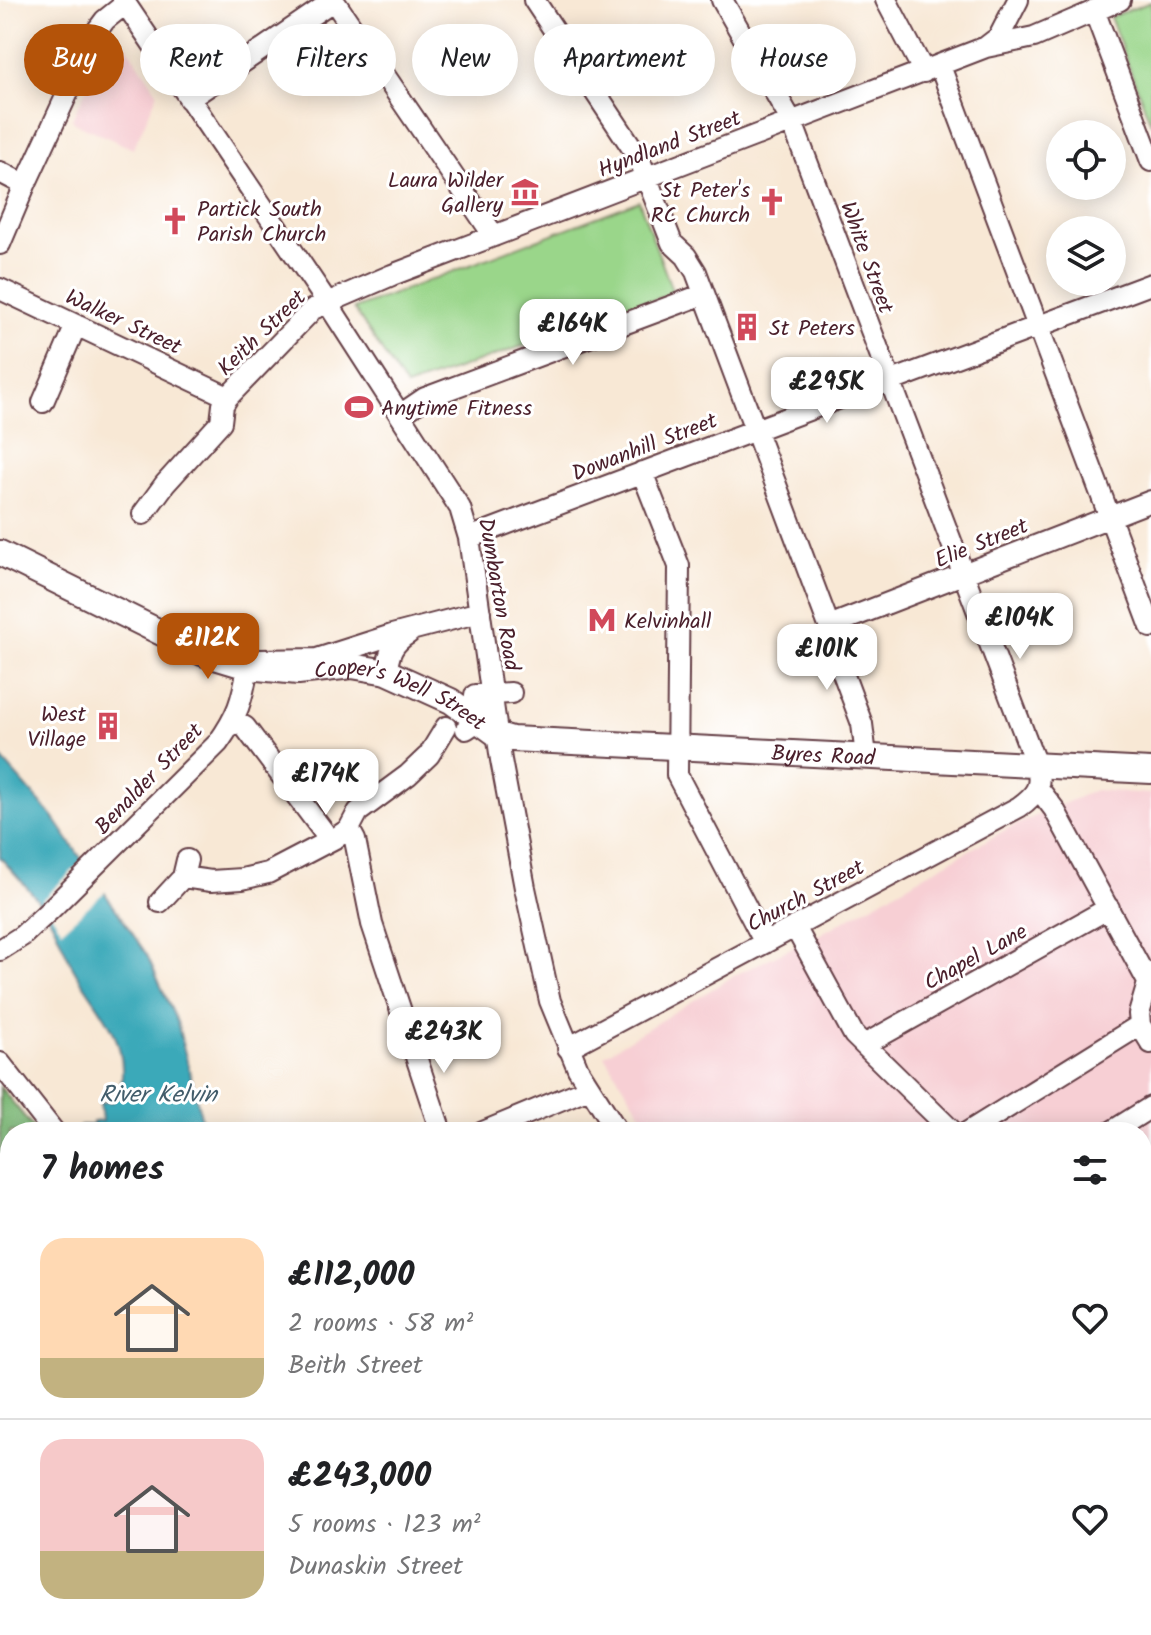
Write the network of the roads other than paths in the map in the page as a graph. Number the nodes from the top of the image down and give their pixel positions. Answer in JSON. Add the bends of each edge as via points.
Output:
{"nodes":[{"id":1,"x":334,"y":0,"type":"edge"},
{"id":2,"x":534,"y":0,"type":"edge"},
{"id":3,"x":722,"y":0,"type":"edge"},
{"id":4,"x":886,"y":0,"type":"edge"},
{"id":5,"x":1018,"y":0,"type":"edge"},
{"id":6,"x":1120,"y":0,"type":"edge"},
{"id":7,"x":124,"y":2,"type":"edge"},
{"id":8,"x":1094,"y":10,"type":"junction"},
{"id":9,"x":986,"y":47,"type":"junction"},
{"id":10,"x":932,"y":69,"type":"junction"},
{"id":11,"x":189,"y":99,"type":"junction"},
{"id":12,"x":792,"y":122,"type":"junction"},
{"id":13,"x":1151,"y":161,"type":"edge"},
{"id":14,"x":0,"y":172,"type":"edge"},
{"id":15,"x":647,"y":177,"type":"junction"},
{"id":16,"x":25,"y":185,"type":"junction"},
{"id":17,"x":494,"y":236,"type":"junction"},
{"id":18,"x":0,"y":244,"type":"edge"},
{"id":19,"x":1151,"y":284,"type":"edge"},
{"id":20,"x":0,"y":289,"type":"edge"},
{"id":21,"x":704,"y":294,"type":"junction"},
{"id":22,"x":327,"y":302,"type":"junction"},
{"id":23,"x":76,"y":325,"type":"junction"},
{"id":24,"x":1037,"y":326,"type":"junction"},
{"id":25,"x":889,"y":382,"type":"junction"},
{"id":26,"x":228,"y":397,"type":"junction"},
{"id":27,"x":43,"y":402,"type":"dead end"},
{"id":28,"x":400,"y":415,"type":"junction"},
{"id":29,"x":755,"y":429,"type":"junction"},
{"id":30,"x":642,"y":472,"type":"junction"},
{"id":31,"x":1151,"y":501,"type":"edge"},
{"id":32,"x":143,"y":514,"type":"dead end"},
{"id":33,"x":1110,"y":517,"type":"junction"},
{"id":34,"x":469,"y":538,"type":"junction"},
{"id":35,"x":0,"y":553,"type":"edge"},
{"id":36,"x":962,"y":574,"type":"junction"},
{"id":37,"x":480,"y":612,"type":"junction"},
{"id":38,"x":829,"y":626,"type":"junction"},
{"id":39,"x":1151,"y":627,"type":"edge"},
{"id":40,"x":409,"y":633,"type":"junction"},
{"id":41,"x":248,"y":667,"type":"junction"},
{"id":42,"x":387,"y":672,"type":"junction"},
{"id":43,"x":502,"y":693,"type":"junction"},
{"id":44,"x":234,"y":721,"type":"junction"},
{"id":45,"x":461,"y":723,"type":"junction"},
{"id":46,"x":498,"y":735,"type":"junction"},
{"id":47,"x":676,"y":749,"type":"junction"},
{"id":48,"x":866,"y":756,"type":"junction"},
{"id":49,"x":1151,"y":771,"type":"edge"},
{"id":50,"x":1037,"y":776,"type":"junction"},
{"id":51,"x":349,"y":829,"type":"junction"},
{"id":52,"x":329,"y":839,"type":"junction"},
{"id":53,"x":160,"y":902,"type":"dead end"},
{"id":54,"x":1109,"y":908,"type":"junction"},
{"id":55,"x":795,"y":927,"type":"junction"},
{"id":56,"x":765,"y":943,"type":"junction"},
{"id":57,"x":0,"y":950,"type":"edge"},
{"id":58,"x":1150,"y":977,"type":"edge"},
{"id":59,"x":1147,"y":1035,"type":"edge"},
{"id":60,"x":864,"y":1045,"type":"junction"},
{"id":61,"x":568,"y":1048,"type":"junction"},
{"id":62,"x":0,"y":1063,"type":"edge"},
{"id":63,"x":589,"y":1088,"type":"junction"},
{"id":64,"x":1151,"y":1107,"type":"edge"},
{"id":65,"x":46,"y":1122,"type":"edge"},
{"id":66,"x":437,"y":1122,"type":"edge"},
{"id":67,"x":507,"y":1122,"type":"edge"},
{"id":68,"x":611,"y":1122,"type":"edge"},
{"id":69,"x":943,"y":1122,"type":"edge"},
{"id":70,"x":986,"y":1122,"type":"edge"},
{"id":71,"x":1127,"y":1122,"type":"edge"}],
"edges":[{"from":1,"to":11,"type":"street"},
{"from":1,"to":17,"type":"street"},
{"from":2,"to":15,"type":"street"},
{"from":3,"to":12,"type":"street","name":"White Street"},
{"from":4,"to":10,"type":"street"},
{"from":5,"to":9,"type":"street","via":[[999,37]]},
{"from":6,"to":8,"type":"street","name":"Hyndland Street"},
{"from":7,"to":11,"type":"street","name":"Dumbarton Road"},
{"from":7,"to":16,"type":"street","via":[[96,32]]},
{"from":8,"to":9,"type":"street","name":"Hyndland Street","via":[[1034,37]]},
{"from":8,"to":13,"type":"street"},
{"from":9,"to":10,"type":"street","name":"Hyndland Street"},
{"from":10,"to":12,"type":"street","name":"Hyndland Street"},
{"from":10,"to":24,"type":"street"},
{"from":11,"to":22,"type":"street","name":"Dumbarton Road"},
{"from":12,"to":15,"type":"street","name":"Hyndland Street"},
{"from":12,"to":25,"type":"street","name":"White Street"},
{"from":14,"to":16,"type":"street"},
{"from":15,"to":17,"type":"street","name":"Hyndland Street"},
{"from":15,"to":21,"type":"street","via":[[672,243],[692,264]]},
{"from":16,"to":18,"type":"street"},
{"from":17,"to":22,"type":"street","name":"Hyndland Street"},
{"from":19,"to":24,"type":"street","name":"Dowanhill Street"},
{"from":20,"to":23,"type":"street","name":"Walker Street"},
{"from":21,"to":28,"type":"street","via":[[425,398]]},
{"from":21,"to":29,"type":"street"},
{"from":22,"to":26,"type":"street","name":"Keith Street","via":[[313,309]]},
{"from":22,"to":28,"type":"street","name":"Dumbarton Road"},
{"from":23,"to":26,"type":"street","name":"Walker Street"},
{"from":23,"to":27,"type":"street"},
{"from":24,"to":25,"type":"street","name":"Dowanhill Street"},
{"from":24,"to":33,"type":"street"},
{"from":25,"to":29,"type":"street","name":"Dowanhill Street"},
{"from":25,"to":36,"type":"street","name":"White Street"},
{"from":26,"to":32,"type":"street","name":"Keith Street","via":[[221,422]]},
{"from":28,"to":34,"type":"street","name":"Dumbarton Road","via":[[453,496]]},
{"from":29,"to":30,"type":"street","name":"Dowanhill Street"},
{"from":29,"to":38,"type":"street"},
{"from":30,"to":34,"type":"street","name":"Dowanhill Street"},
{"from":30,"to":47,"type":"street","via":[[679,566]]},
{"from":31,"to":33,"type":"street","name":"Elie Street"},
{"from":33,"to":36,"type":"street","name":"Elie Street"},
{"from":33,"to":39,"type":"street"},
{"from":34,"to":37,"type":"street","name":"Dumbarton Road"},
{"from":35,"to":41,"type":"main road","name":"Cooper's Well Street","via":[[184,645]]},
{"from":36,"to":38,"type":"street","name":"Elie Street"},
{"from":36,"to":50,"type":"street","name":"White Street"},
{"from":37,"to":40,"type":"street"},
{"from":37,"to":43,"type":"street","name":"Dumbarton Road"},
{"from":38,"to":48,"type":"street","via":[[862,724]]},
{"from":40,"to":41,"type":"street","via":[[317,659],[259,660]]},
{"from":40,"to":42,"type":"street","via":[[394,643]]},
{"from":41,"to":42,"type":"main road","name":"Cooper's Well Street","via":[[298,672],[352,666]]},
{"from":41,"to":44,"type":"street","name":"Benalder Street"},
{"from":42,"to":45,"type":"main road","name":"Cooper's Well Street","via":[[430,690]]},
{"from":43,"to":45,"type":"street","via":[[475,695]]},
{"from":43,"to":46,"type":"street","name":"Dumbarton Road"},
{"from":44,"to":52,"type":"street","via":[[245,727]]},
{"from":44,"to":57,"type":"street","name":"Benalder Street","via":[[94,868]]},
{"from":45,"to":46,"type":"main road","name":"Cooper's Well Street"},
{"from":45,"to":51,"type":"street","via":[[408,775],[358,812]]},
{"from":46,"to":47,"type":"main road","name":"Byres Road"},
{"from":46,"to":61,"type":"street","name":"Dumbarton Road","via":[[547,987]]},
{"from":47,"to":48,"type":"main road","name":"Byres Road"},
{"from":47,"to":56,"type":"street","via":[[677,775]]},
{"from":48,"to":50,"type":"main road","name":"Byres Road"},
{"from":49,"to":50,"type":"main road","name":"Byres Road"},
{"from":50,"to":54,"type":"street","name":"White Street"},
{"from":50,"to":55,"type":"street","name":"Church Street","via":[[1029,799],[1019,807]]},
{"from":51,"to":52,"type":"street"},
{"from":51,"to":66,"type":"street","via":[[372,924]]},
{"from":52,"to":53,"type":"street","via":[[268,873],[242,879],[211,881],[185,869]]},
{"from":54,"to":58,"type":"street","name":"White Street"},
{"from":54,"to":60,"type":"street","name":"Chapel Lane"},
{"from":55,"to":56,"type":"street","name":"Church Street"},
{"from":55,"to":60,"type":"street"},
{"from":56,"to":61,"type":"street","name":"Church Street"},
{"from":58,"to":59,"type":"street","via":[[1139,1014]]},
{"from":59,"to":70,"type":"street"},
{"from":60,"to":69,"type":"street"},
{"from":61,"to":63,"type":"street","name":"Dumbarton Road"},
{"from":62,"to":65,"type":"street"},
{"from":63,"to":67,"type":"street"},
{"from":63,"to":68,"type":"street","name":"Dumbarton Road"},
{"from":64,"to":71,"type":"street"}]}
